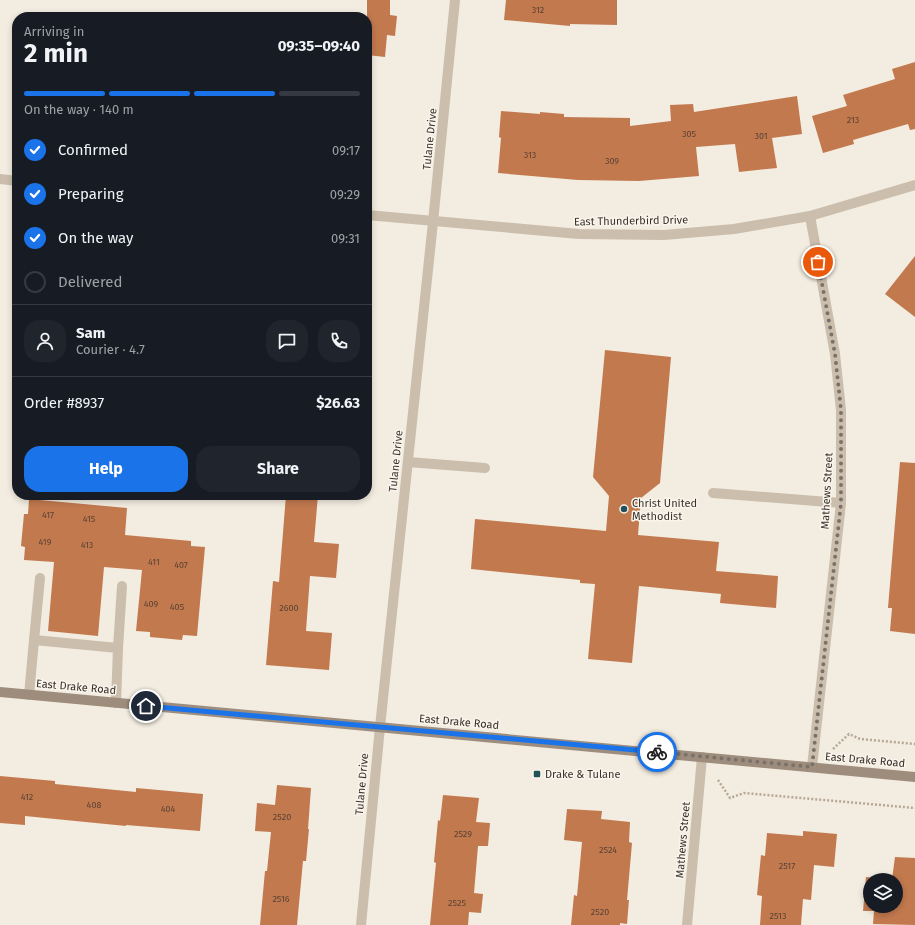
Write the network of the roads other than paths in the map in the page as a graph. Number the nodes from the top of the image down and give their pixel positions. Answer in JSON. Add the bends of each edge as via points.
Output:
{"nodes":[{"id":1,"x":455,"y":0,"type":"edge"},
{"id":2,"x":0,"y":179,"type":"edge"},
{"id":3,"x":12,"y":180,"type":"edge"},
{"id":4,"x":915,"y":185,"type":"edge"},
{"id":5,"x":372,"y":216,"type":"edge"},
{"id":6,"x":810,"y":216,"type":"junction"},
{"id":7,"x":434,"y":222,"type":"junction"},
{"id":8,"x":408,"y":462,"type":"junction"},
{"id":9,"x":485,"y":468,"type":"dead end"},
{"id":10,"x":713,"y":493,"type":"dead end"},
{"id":11,"x":841,"y":503,"type":"junction"},
{"id":12,"x":40,"y":578,"type":"dead end"},
{"id":13,"x":122,"y":586,"type":"dead end"},
{"id":14,"x":34,"y":640,"type":"junction"},
{"id":15,"x":118,"y":648,"type":"junction"},
{"id":16,"x":0,"y":692,"type":"edge"},
{"id":17,"x":29,"y":695,"type":"junction"},
{"id":18,"x":116,"y":703,"type":"junction"},
{"id":19,"x":380,"y":727,"type":"junction"},
{"id":20,"x":702,"y":756,"type":"junction"},
{"id":21,"x":812,"y":767,"type":"junction"},
{"id":22,"x":915,"y":777,"type":"edge"},
{"id":23,"x":361,"y":925,"type":"edge"},
{"id":24,"x":687,"y":925,"type":"edge"}],
"edges":[{"from":1,"to":7,"type":"street","name":"Tulane Drive"},
{"from":2,"to":3,"type":"street"},
{"from":4,"to":6,"type":"street","name":"East Thunderbird Drive"},
{"from":5,"to":7,"type":"street","name":"East Thunderbird Drive"},
{"from":6,"to":7,"type":"street","name":"East Thunderbird Drive","via":[[734,229],[664,235],[579,234]]},
{"from":6,"to":11,"type":"street","name":"Mathews Street","via":[[835,354],[840,402]]},
{"from":7,"to":8,"type":"street","name":"Tulane Drive"},
{"from":8,"to":9,"type":"street"},
{"from":8,"to":19,"type":"street","name":"Tulane Drive"},
{"from":10,"to":11,"type":"street"},
{"from":11,"to":21,"type":"street","name":"Mathews Street"},
{"from":12,"to":14,"type":"street"},
{"from":13,"to":15,"type":"street"},
{"from":14,"to":15,"type":"street"},
{"from":14,"to":17,"type":"street"},
{"from":15,"to":18,"type":"street"},
{"from":16,"to":17,"type":"main road","name":"East Drake Road"},
{"from":17,"to":18,"type":"main road","name":"East Drake Road"},
{"from":18,"to":19,"type":"main road","name":"East Drake Road"},
{"from":19,"to":20,"type":"main road","name":"East Drake Road"},
{"from":19,"to":23,"type":"street","name":"Tulane Drive"},
{"from":20,"to":21,"type":"main road","name":"East Drake Road"},
{"from":20,"to":24,"type":"street","name":"Mathews Street"},
{"from":21,"to":22,"type":"main road","name":"East Drake Road"}]}
